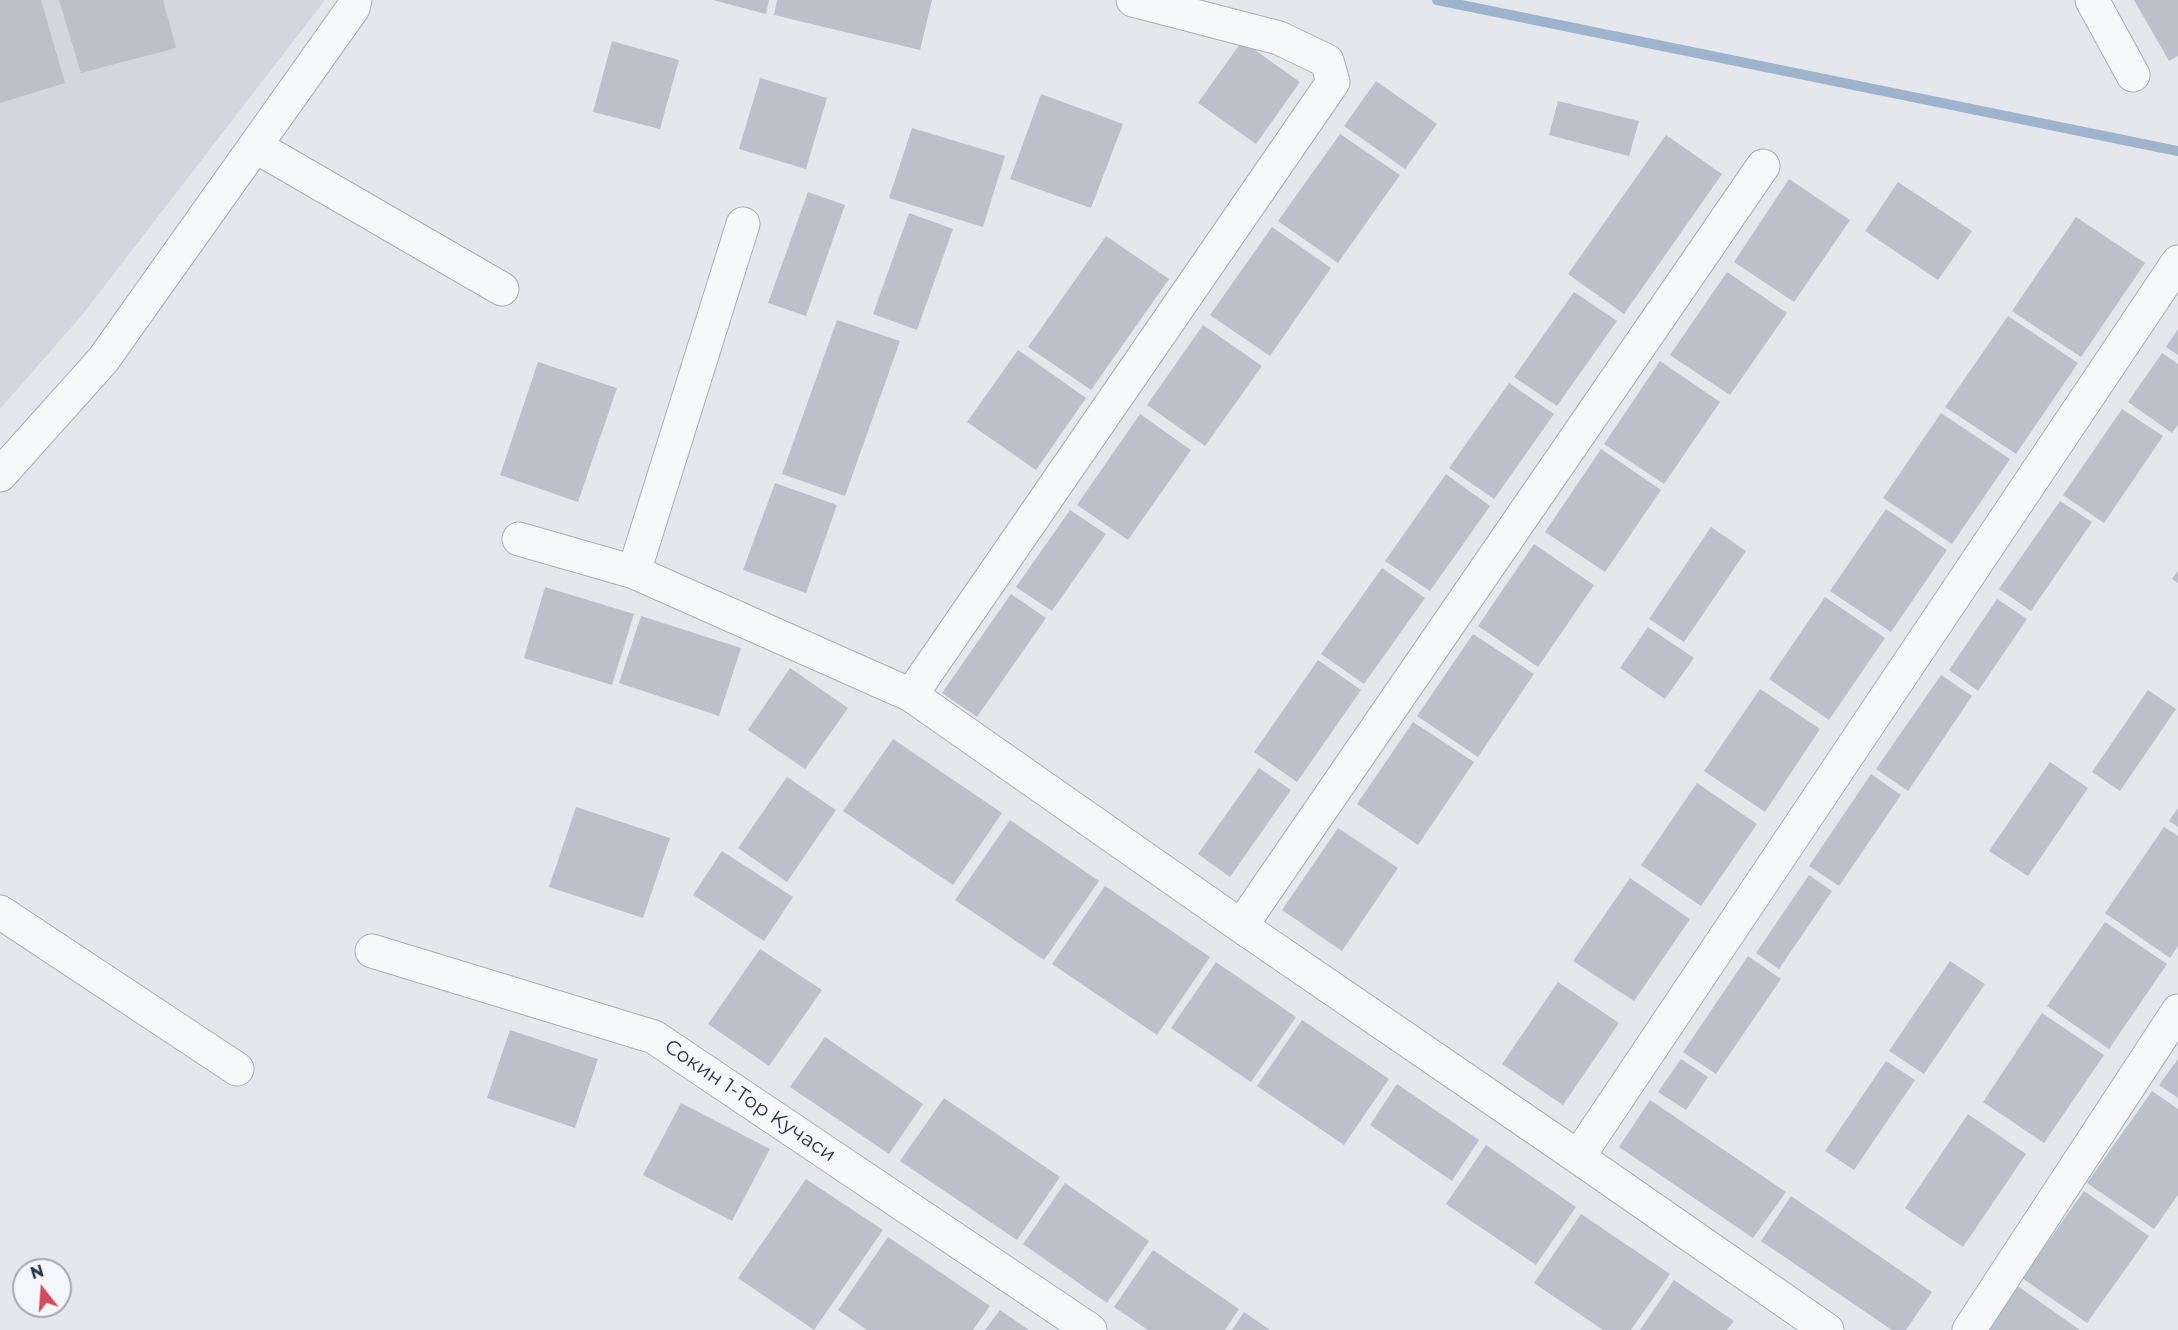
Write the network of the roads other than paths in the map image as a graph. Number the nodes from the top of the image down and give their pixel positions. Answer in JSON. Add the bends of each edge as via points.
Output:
{"nodes":[{"id":1,"x":355,"y":0,"type":"edge"},
{"id":2,"x":1133,"y":0,"type":"edge"},
{"id":3,"x":2092,"y":0,"type":"edge"},
{"id":4,"x":2133,"y":75,"type":"dead end"},
{"id":5,"x":255,"y":147,"type":"junction"},
{"id":6,"x":1763,"y":166,"type":"dead end"},
{"id":7,"x":743,"y":224,"type":"dead end"},
{"id":8,"x":2178,"y":262,"type":"edge"},
{"id":9,"x":502,"y":289,"type":"dead end"},
{"id":10,"x":0,"y":475,"type":"edge"},
{"id":11,"x":519,"y":539,"type":"dead end"},
{"id":12,"x":634,"y":572,"type":"junction"},
{"id":13,"x":911,"y":695,"type":"junction"},
{"id":14,"x":0,"y":912,"type":"edge"},
{"id":15,"x":1241,"y":926,"type":"junction"},
{"id":16,"x":372,"y":951,"type":"dead end"},
{"id":17,"x":2178,"y":1011,"type":"edge"},
{"id":18,"x":237,"y":1069,"type":"dead end"},
{"id":19,"x":1578,"y":1157,"type":"junction"},
{"id":20,"x":1090,"y":1330,"type":"edge"},
{"id":21,"x":1827,"y":1330,"type":"edge"},
{"id":22,"x":1969,"y":1330,"type":"edge"}],
"edges":[{"from":1,"to":5,"type":"street"},
{"from":2,"to":13,"type":"street","via":[[1280,38],[1327,61],[1333,82]]},
{"from":3,"to":4,"type":"street"},
{"from":5,"to":9,"type":"street"},
{"from":5,"to":10,"type":"street","via":[[103,360]]},
{"from":6,"to":15,"type":"street"},
{"from":7,"to":12,"type":"street"},
{"from":8,"to":19,"type":"street"},
{"from":11,"to":12,"type":"street"},
{"from":12,"to":13,"type":"street"},
{"from":13,"to":15,"type":"street"},
{"from":14,"to":18,"type":"street"},
{"from":15,"to":19,"type":"street"},
{"from":16,"to":20,"type":"street","name":"Сокин 1-Тор Kучаси","via":[[654,1037]]},
{"from":17,"to":22,"type":"street"},
{"from":19,"to":21,"type":"street"}]}
